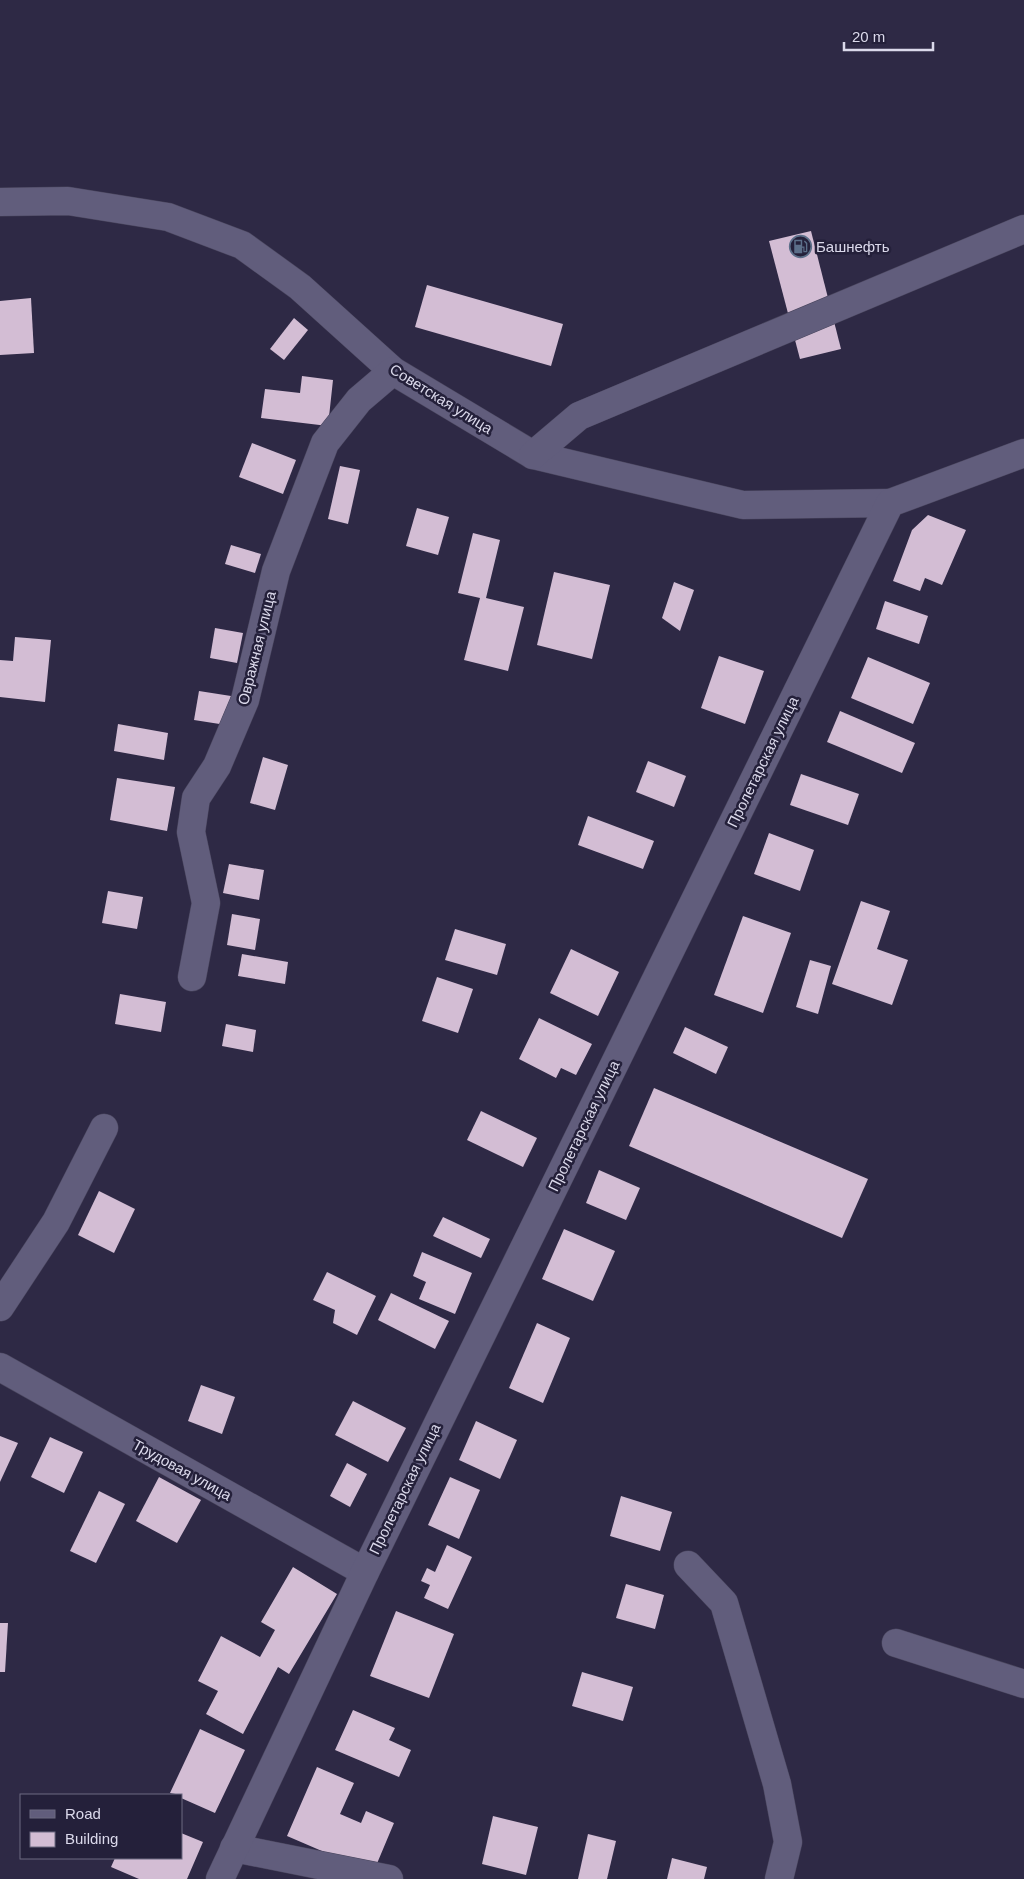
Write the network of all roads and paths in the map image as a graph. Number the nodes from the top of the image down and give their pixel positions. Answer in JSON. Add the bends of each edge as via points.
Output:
{"nodes":[{"id":1,"x":0,"y":202,"type":"edge"},
{"id":2,"x":1024,"y":229,"type":"edge"},
{"id":3,"x":392,"y":371,"type":"junction"},
{"id":4,"x":1024,"y":453,"type":"edge"},
{"id":5,"x":533,"y":455,"type":"junction"},
{"id":6,"x":890,"y":503,"type":"junction"},
{"id":7,"x":192,"y":976,"type":"dead end"},
{"id":8,"x":104,"y":1128,"type":"dead end"},
{"id":9,"x":0,"y":1307,"type":"edge"},
{"id":10,"x":0,"y":1367,"type":"edge"},
{"id":11,"x":688,"y":1565,"type":"dead end"},
{"id":12,"x":364,"y":1572,"type":"junction"},
{"id":13,"x":896,"y":1643,"type":"dead end"},
{"id":14,"x":1024,"y":1684,"type":"edge"},
{"id":15,"x":234,"y":1848,"type":"junction"},
{"id":16,"x":220,"y":1879,"type":"edge"},
{"id":17,"x":389,"y":1879,"type":"edge"},
{"id":18,"x":780,"y":1879,"type":"edge"}],
"edges":[{"from":1,"to":3,"type":"street","name":"Советская улица","via":[[68,201],[168,217],[242,246],[300,287]]},
{"from":2,"to":5,"type":"street","via":[[579,416]]},
{"from":3,"to":5,"type":"street","name":"Советская улица"},
{"from":3,"to":7,"type":"street","name":"Овражная улица","via":[[359,400],[326,443],[276,571],[245,700],[217,766],[196,798],[191,832],[206,903]]},
{"from":4,"to":6,"type":"street"},
{"from":5,"to":6,"type":"street","name":"Советская улица","via":[[743,505]]},
{"from":6,"to":12,"type":"street","name":"Пролетарская улица"},
{"from":8,"to":9,"type":"street","via":[[56,1222]]},
{"from":10,"to":12,"type":"street","name":"Трудовая улица"},
{"from":11,"to":18,"type":"street","via":[[724,1603],[775,1775],[788,1842]]},
{"from":12,"to":15,"type":"street","name":"Пролетарская улица"},
{"from":13,"to":14,"type":"street"},
{"from":15,"to":16,"type":"street","name":"Пролетарская улица"},
{"from":15,"to":17,"type":"street"}]}
